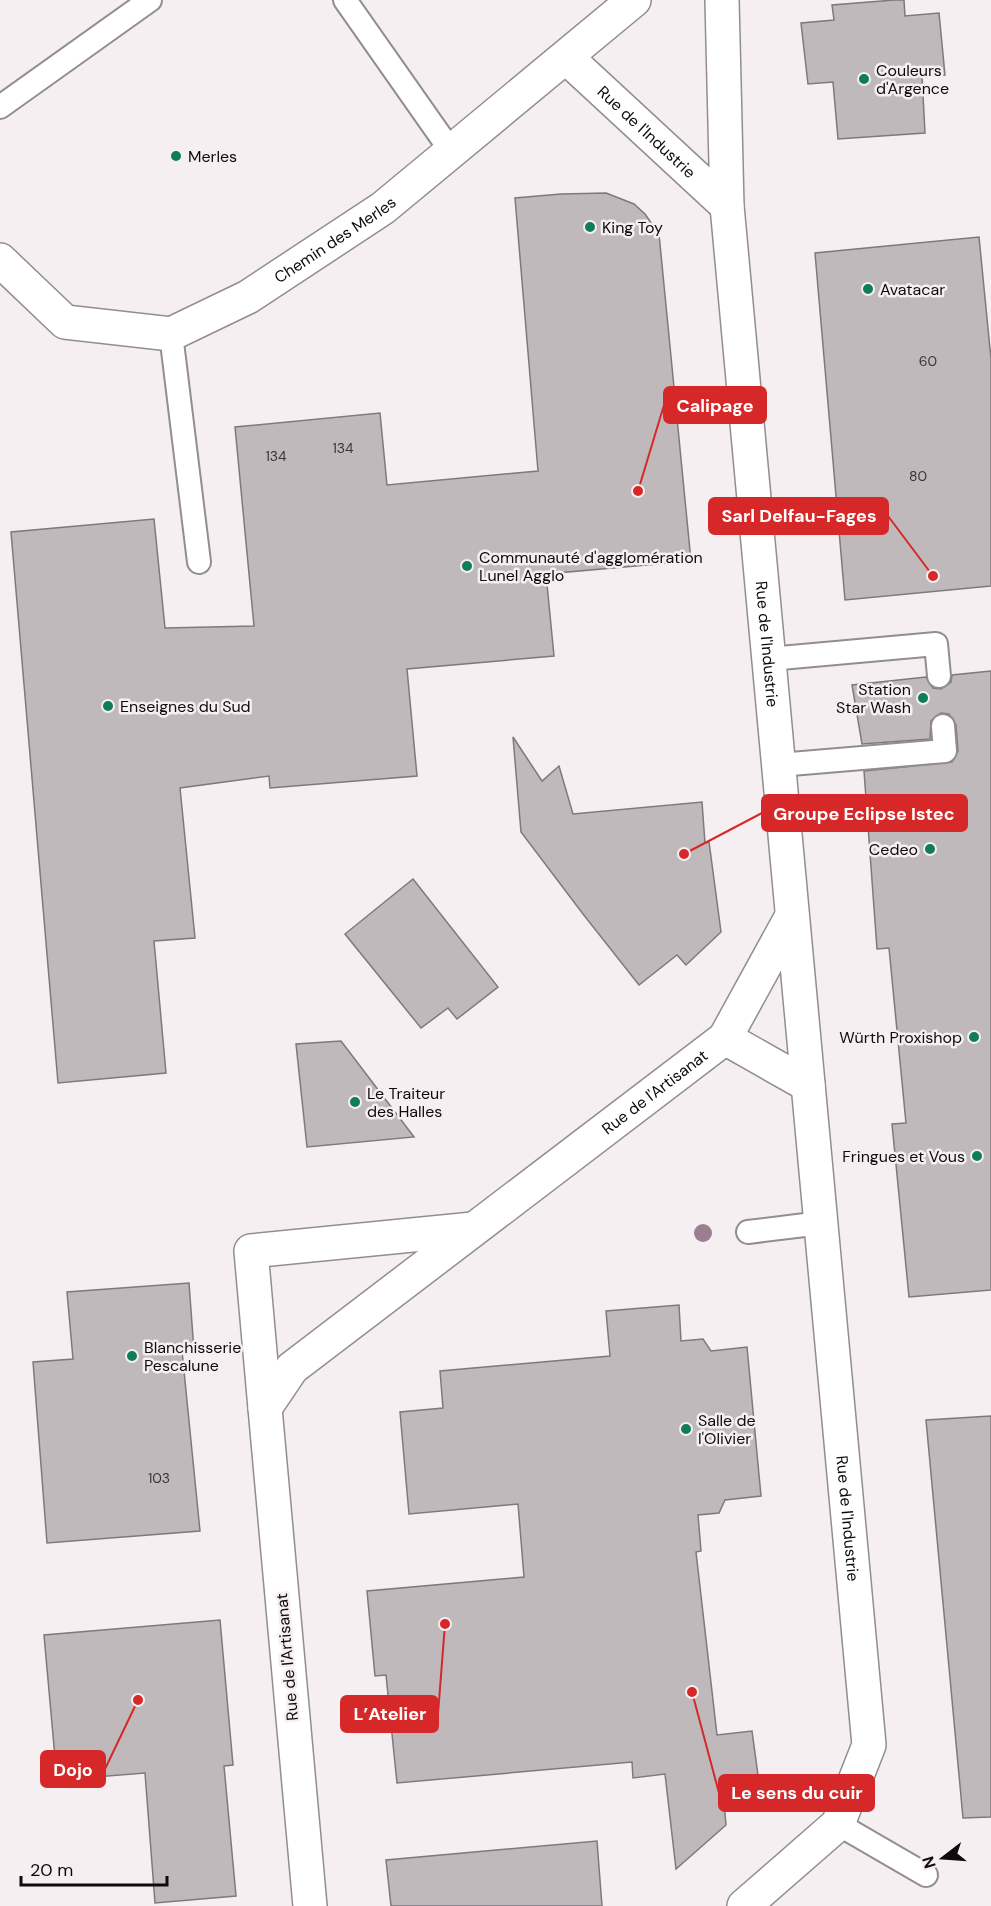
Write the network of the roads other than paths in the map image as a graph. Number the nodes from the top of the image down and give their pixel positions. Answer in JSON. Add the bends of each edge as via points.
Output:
{"nodes":[{"id":1,"x":150,"y":0,"type":"edge"},
{"id":2,"x":345,"y":0,"type":"edge"},
{"id":3,"x":634,"y":0,"type":"edge"},
{"id":4,"x":722,"y":0,"type":"edge"},
{"id":5,"x":566,"y":57,"type":"junction"},
{"id":6,"x":0,"y":107,"type":"edge"},
{"id":7,"x":451,"y":151,"type":"junction"},
{"id":8,"x":727,"y":206,"type":"junction"},
{"id":9,"x":0,"y":260,"type":"edge"},
{"id":10,"x":171,"y":334,"type":"junction"},
{"id":11,"x":199,"y":562,"type":"dead end"},
{"id":12,"x":769,"y":659,"type":"junction"},
{"id":13,"x":939,"y":676,"type":"dead end"},
{"id":14,"x":943,"y":726,"type":"dead end"},
{"id":15,"x":779,"y":765,"type":"junction"},
{"id":16,"x":792,"y":916,"type":"junction"},
{"id":17,"x":725,"y":1038,"type":"junction"},
{"id":18,"x":808,"y":1085,"type":"junction"},
{"id":19,"x":821,"y":1223,"type":"junction"},
{"id":20,"x":473,"y":1229,"type":"junction"},
{"id":21,"x":748,"y":1233,"type":"dead end"},
{"id":22,"x":265,"y":1408,"type":"junction"},
{"id":23,"x":838,"y":1824,"type":"junction"},
{"id":24,"x":926,"y":1875,"type":"dead end"},
{"id":25,"x":310,"y":1906,"type":"edge"},
{"id":26,"x":744,"y":1906,"type":"edge"}],
"edges":[{"from":1,"to":6,"type":"lane"},
{"from":2,"to":7,"type":"lane"},
{"from":3,"to":5,"type":"street","name":"Chemin des Merles"},
{"from":4,"to":8,"type":"street","name":"Rue de l'Industrie"},
{"from":5,"to":7,"type":"street","name":"Chemin des Merles"},
{"from":5,"to":8,"type":"street","name":"Rue de l'Industrie"},
{"from":7,"to":10,"type":"street","name":"Chemin des Merles","via":[[383,208],[248,297]]},
{"from":8,"to":12,"type":"street","name":"Rue de l'Industrie"},
{"from":9,"to":10,"type":"street","via":[[66,322]]},
{"from":10,"to":11,"type":"lane"},
{"from":12,"to":13,"type":"lane","via":[[936,644]]},
{"from":12,"to":15,"type":"street","name":"Rue de l'Industrie"},
{"from":14,"to":15,"type":"lane","via":[[945,751]]},
{"from":15,"to":16,"type":"street","name":"Rue de l'Industrie"},
{"from":16,"to":17,"type":"street","name":"Rue de l'Artisanat"},
{"from":16,"to":18,"type":"street","name":"Rue de l'Industrie"},
{"from":17,"to":18,"type":"street"},
{"from":17,"to":20,"type":"street","name":"Rue de l'Artisanat"},
{"from":18,"to":19,"type":"street","name":"Rue de l'Industrie"},
{"from":19,"to":21,"type":"lane"},
{"from":19,"to":23,"type":"street","name":"Rue de l'Industrie","via":[[869,1745]]},
{"from":20,"to":22,"type":"street","name":"Rue de l'Artisanat","via":[[292,1368]]},
{"from":20,"to":22,"type":"street","name":"Rue de l'Artisanat","via":[[251,1251]]},
{"from":22,"to":25,"type":"street","name":"Rue de l'Artisanat"},
{"from":23,"to":24,"type":"lane"},
{"from":23,"to":26,"type":"street","name":"Rue de l'Industrie"}]}
